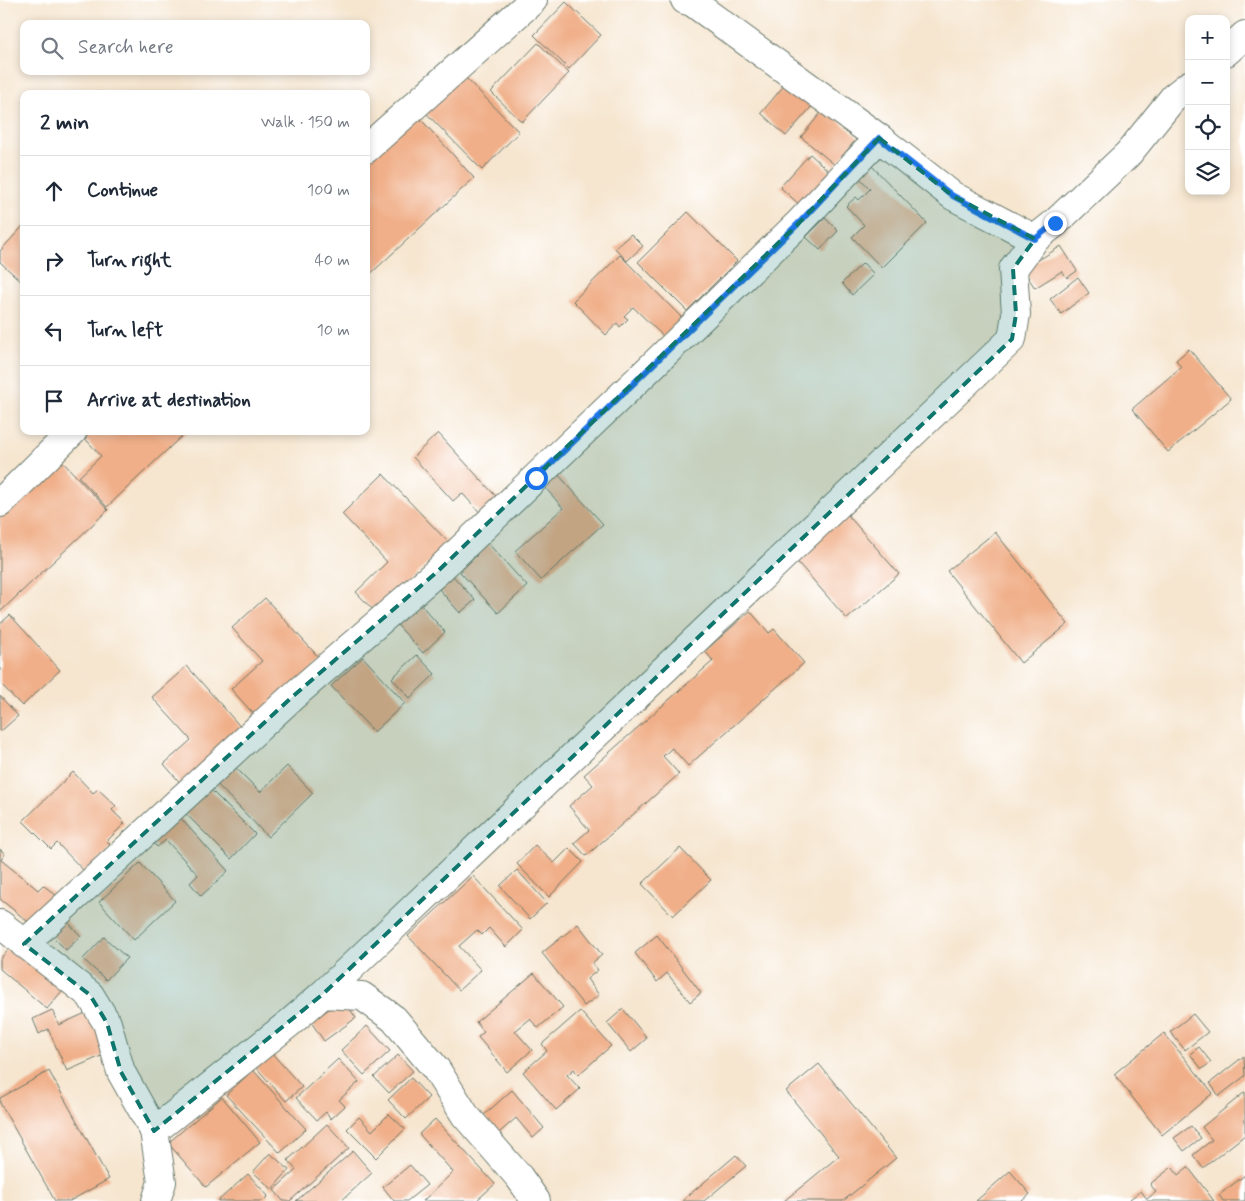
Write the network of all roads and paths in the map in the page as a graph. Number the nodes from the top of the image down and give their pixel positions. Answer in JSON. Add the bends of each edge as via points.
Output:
{"nodes":[{"id":1,"x":533,"y":0,"type":"edge"},
{"id":2,"x":685,"y":0,"type":"edge"},
{"id":3,"x":1245,"y":35,"type":"edge"},
{"id":4,"x":1230,"y":48,"type":"edge"},
{"id":5,"x":1185,"y":87,"type":"edge"},
{"id":6,"x":879,"y":138,"type":"junction"},
{"id":7,"x":370,"y":145,"type":"edge"},
{"id":8,"x":1035,"y":239,"type":"junction"},
{"id":9,"x":69,"y":435,"type":"edge"},
{"id":10,"x":0,"y":503,"type":"edge"},
{"id":11,"x":0,"y":924,"type":"edge"},
{"id":12,"x":24,"y":944,"type":"junction"},
{"id":13,"x":323,"y":994,"type":"junction"},
{"id":14,"x":154,"y":1131,"type":"junction"},
{"id":15,"x":156,"y":1201,"type":"edge"},
{"id":16,"x":536,"y":1201,"type":"edge"}],
"edges":[{"from":1,"to":7,"type":"street"},
{"from":2,"to":6,"type":"street"},
{"from":3,"to":4,"type":"street"},
{"from":5,"to":8,"type":"street","via":[[1128,154]]},
{"from":6,"to":8,"type":"street","via":[[953,196]]},
{"from":6,"to":12,"type":"street","via":[[799,223],[438,571],[291,698]]},
{"from":8,"to":13,"type":"street","via":[[1013,269],[1016,314],[1012,339]]},
{"from":9,"to":10,"type":"street"},
{"from":11,"to":12,"type":"street"},
{"from":12,"to":14,"type":"street","via":[[90,995],[107,1023],[121,1072]]},
{"from":13,"to":14,"type":"street"},
{"from":13,"to":16,"type":"street","via":[[362,996],[394,1019],[436,1069],[465,1115]]},
{"from":14,"to":15,"type":"street","via":[[162,1182]]}]}
